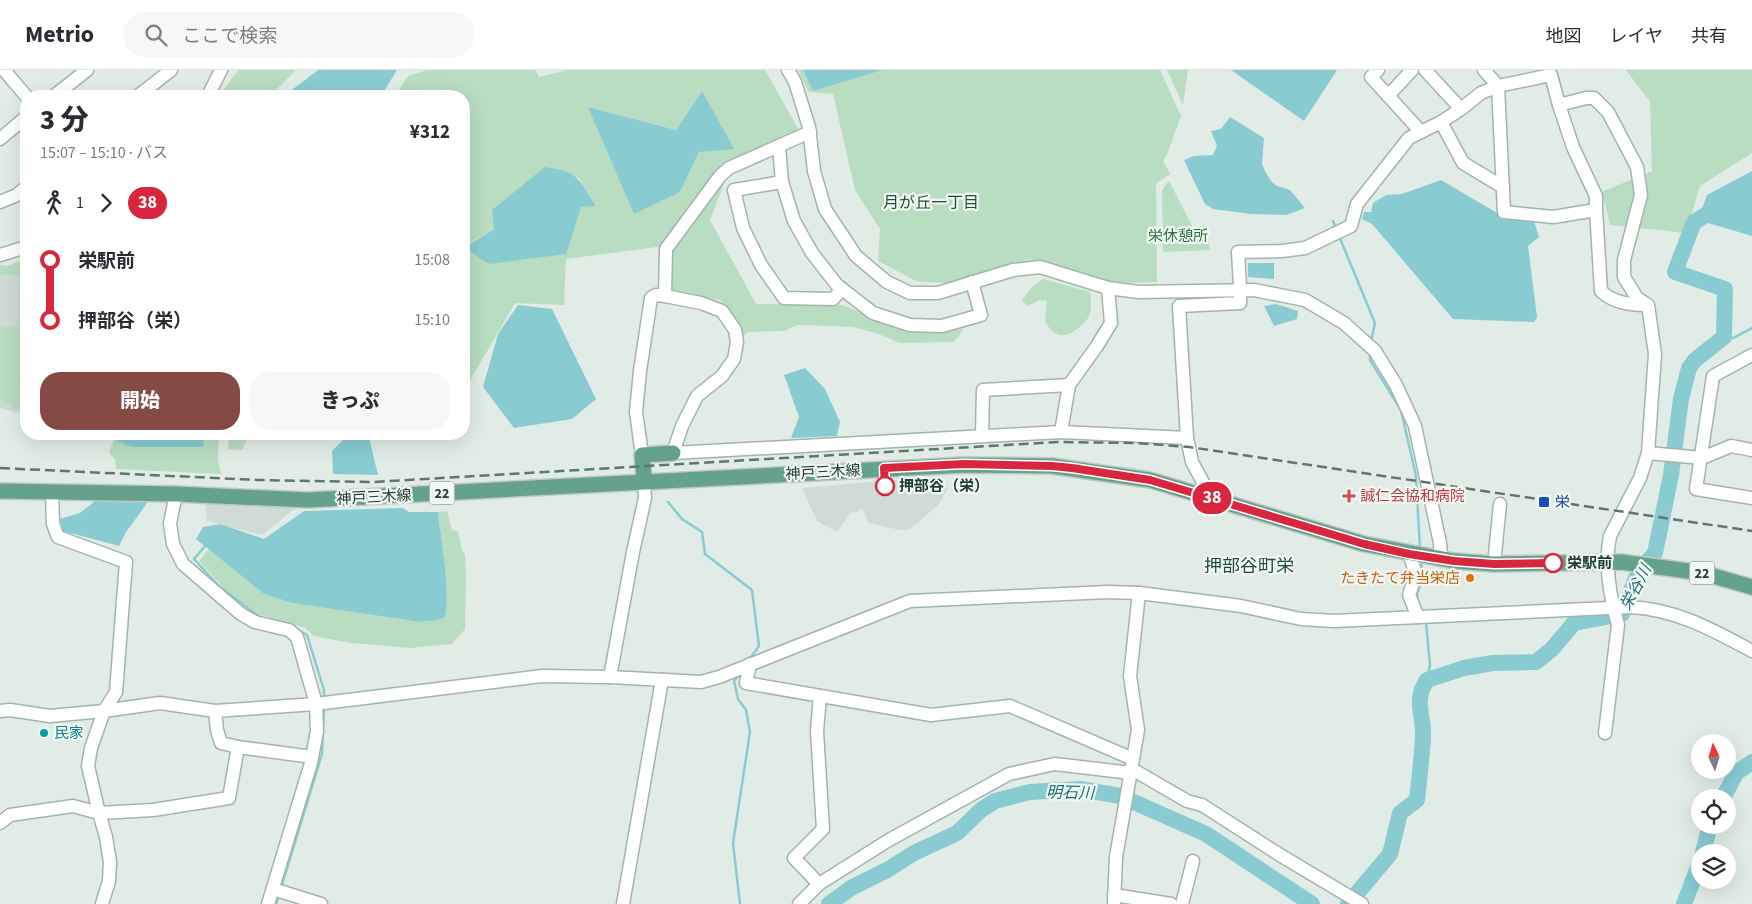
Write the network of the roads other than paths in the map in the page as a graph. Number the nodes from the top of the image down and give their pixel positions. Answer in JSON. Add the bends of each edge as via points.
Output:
{"nodes":[{"id":1,"x":4,"y":70,"type":"edge"},
{"id":2,"x":87,"y":70,"type":"edge"},
{"id":3,"x":171,"y":70,"type":"edge"},
{"id":4,"x":221,"y":70,"type":"edge"},
{"id":5,"x":788,"y":70,"type":"edge"},
{"id":6,"x":1378,"y":70,"type":"edge"},
{"id":7,"x":1412,"y":70,"type":"edge"},
{"id":8,"x":1425,"y":70,"type":"edge"},
{"id":9,"x":1484,"y":70,"type":"edge"},
{"id":10,"x":1498,"y":86,"type":"junction"},
{"id":11,"x":21,"y":90,"type":"edge"},
{"id":12,"x":72,"y":90,"type":"edge"},
{"id":13,"x":146,"y":90,"type":"edge"},
{"id":14,"x":211,"y":90,"type":"edge"},
{"id":15,"x":1388,"y":96,"type":"junction"},
{"id":16,"x":1559,"y":105,"type":"junction"},
{"id":17,"x":1461,"y":109,"type":"junction"},
{"id":18,"x":20,"y":122,"type":"edge"},
{"id":19,"x":1441,"y":122,"type":"junction"},
{"id":20,"x":810,"y":132,"type":"junction"},
{"id":21,"x":1421,"y":132,"type":"junction"},
{"id":22,"x":0,"y":139,"type":"edge"},
{"id":23,"x":779,"y":146,"type":"junction"},
{"id":24,"x":782,"y":182,"type":"junction"},
{"id":25,"x":1502,"y":187,"type":"junction"},
{"id":26,"x":20,"y":192,"type":"edge"},
{"id":27,"x":0,"y":202,"type":"edge"},
{"id":28,"x":1596,"y":210,"type":"junction"},
{"id":29,"x":20,"y":249,"type":"edge"},
{"id":30,"x":1,"y":254,"type":"edge"},
{"id":31,"x":972,"y":282,"type":"junction"},
{"id":32,"x":1108,"y":288,"type":"junction"},
{"id":33,"x":1240,"y":288,"type":"junction"},
{"id":34,"x":842,"y":289,"type":"junction"},
{"id":35,"x":665,"y":296,"type":"junction"},
{"id":36,"x":1648,"y":305,"type":"junction"},
{"id":37,"x":1752,"y":355,"type":"edge"},
{"id":38,"x":1068,"y":385,"type":"junction"},
{"id":39,"x":1061,"y":432,"type":"junction"},
{"id":40,"x":982,"y":435,"type":"junction"},
{"id":41,"x":1187,"y":438,"type":"junction"},
{"id":42,"x":1752,"y":450,"type":"edge"},
{"id":43,"x":673,"y":453,"type":"junction"},
{"id":44,"x":1648,"y":453,"type":"junction"},
{"id":45,"x":642,"y":455,"type":"junction"},
{"id":46,"x":1702,"y":458,"type":"junction"},
{"id":47,"x":644,"y":480,"type":"junction"},
{"id":48,"x":0,"y":491,"type":"edge"},
{"id":49,"x":52,"y":492,"type":"junction"},
{"id":50,"x":176,"y":494,"type":"junction"},
{"id":51,"x":1204,"y":496,"type":"junction"},
{"id":52,"x":1752,"y":498,"type":"edge"},
{"id":53,"x":1500,"y":504,"type":"dead end"},
{"id":54,"x":1495,"y":554,"type":"dead end"},
{"id":55,"x":1422,"y":556,"type":"junction"},
{"id":56,"x":1607,"y":562,"type":"junction"},
{"id":57,"x":1752,"y":587,"type":"edge"},
{"id":58,"x":1139,"y":593,"type":"junction"},
{"id":59,"x":1619,"y":611,"type":"junction"},
{"id":60,"x":1425,"y":617,"type":"junction"},
{"id":61,"x":1752,"y":651,"type":"edge"},
{"id":62,"x":750,"y":664,"type":"junction"},
{"id":63,"x":610,"y":677,"type":"junction"},
{"id":64,"x":662,"y":680,"type":"junction"},
{"id":65,"x":820,"y":696,"type":"junction"},
{"id":66,"x":316,"y":704,"type":"junction"},
{"id":67,"x":0,"y":711,"type":"edge"},
{"id":68,"x":215,"y":711,"type":"junction"},
{"id":69,"x":104,"y":712,"type":"junction"},
{"id":70,"x":1605,"y":733,"type":"dead end"},
{"id":71,"x":238,"y":747,"type":"junction"},
{"id":72,"x":312,"y":757,"type":"junction"},
{"id":73,"x":1132,"y":767,"type":"junction"},
{"id":74,"x":99,"y":812,"type":"junction"},
{"id":75,"x":0,"y":823,"type":"edge"},
{"id":76,"x":1193,"y":861,"type":"dead end"},
{"id":77,"x":818,"y":884,"type":"junction"},
{"id":78,"x":273,"y":889,"type":"junction"},
{"id":79,"x":1114,"y":899,"type":"edge"},
{"id":80,"x":102,"y":904,"type":"edge"},
{"id":81,"x":268,"y":904,"type":"edge"},
{"id":82,"x":321,"y":904,"type":"edge"},
{"id":83,"x":623,"y":904,"type":"edge"},
{"id":84,"x":799,"y":904,"type":"edge"},
{"id":85,"x":1171,"y":904,"type":"edge"},
{"id":86,"x":1182,"y":904,"type":"edge"},
{"id":87,"x":1362,"y":904,"type":"edge"}],
"edges":[{"from":1,"to":11,"type":"street"},
{"from":2,"to":12,"type":"street"},
{"from":3,"to":13,"type":"street"},
{"from":4,"to":14,"type":"street"},
{"from":5,"to":20,"type":"street","via":[[795,82]]},
{"from":6,"to":15,"type":"street","via":[[1371,77]]},
{"from":7,"to":15,"type":"street"},
{"from":8,"to":17,"type":"street"},
{"from":9,"to":10,"type":"street"},
{"from":10,"to":16,"type":"street","via":[[1551,75]]},
{"from":10,"to":17,"type":"street","via":[[1481,93]]},
{"from":10,"to":25,"type":"street"},
{"from":15,"to":21,"type":"street"},
{"from":16,"to":28,"type":"street","via":[[1573,147],[1596,196]]},
{"from":16,"to":36,"type":"street","via":[[1594,98],[1608,112],[1637,167],[1641,195],[1624,260],[1624,277],[1637,298]]},
{"from":17,"to":19,"type":"street"},
{"from":18,"to":22,"type":"street"},
{"from":19,"to":21,"type":"street"},
{"from":19,"to":25,"type":"street","via":[[1463,163]]},
{"from":20,"to":23,"type":"street"},
{"from":20,"to":31,"type":"street","via":[[814,171],[826,209],[856,256],[887,282],[910,293],[938,293]]},
{"from":21,"to":33,"type":"street","via":[[1409,138],[1355,211],[1351,226],[1305,248],[1238,252]]},
{"from":23,"to":24,"type":"street"},
{"from":23,"to":35,"type":"street","via":[[729,168],[720,176],[666,249]]},
{"from":24,"to":34,"type":"street","via":[[794,221],[812,253]]},
{"from":24,"to":34,"type":"street","via":[[734,190],[743,228],[761,265],[784,298],[833,299]]},
{"from":25,"to":28,"type":"street","via":[[1504,212],[1553,217]]},
{"from":26,"to":27,"type":"street"},
{"from":28,"to":36,"type":"street","via":[[1601,290],[1624,303]]},
{"from":29,"to":30,"type":"street"},
{"from":31,"to":32,"type":"street","via":[[1013,270],[1040,267]]},
{"from":31,"to":34,"type":"street","via":[[981,315],[942,326],[910,325],[873,313]]},
{"from":32,"to":33,"type":"street","via":[[1139,292]]},
{"from":32,"to":38,"type":"street","via":[[1111,323]]},
{"from":33,"to":41,"type":"street","via":[[1240,304],[1179,306]]},
{"from":33,"to":55,"type":"street","via":[[1305,300],[1344,323],[1375,351],[1396,385],[1414,426],[1440,543]]},
{"from":35,"to":43,"type":"street","via":[[722,311],[736,330],[737,342],[734,358],[722,376],[697,396]]},
{"from":35,"to":45,"type":"street","via":[[652,298],[640,371],[636,412]]},
{"from":36,"to":44,"type":"street","via":[[1655,354]]},
{"from":37,"to":46,"type":"street","via":[[1713,376]]},
{"from":38,"to":39,"type":"street"},
{"from":38,"to":40,"type":"street","via":[[982,390]]},
{"from":39,"to":40,"type":"street"},
{"from":39,"to":41,"type":"street"},
{"from":40,"to":43,"type":"street"},
{"from":41,"to":51,"type":"street","via":[[1192,462],[1205,486]]},
{"from":42,"to":46,"type":"street","via":[[1731,446]]},
{"from":43,"to":45,"type":"main road"},
{"from":44,"to":46,"type":"street"},
{"from":44,"to":56,"type":"street","via":[[1640,478],[1610,536]]},
{"from":45,"to":47,"type":"main road"},
{"from":46,"to":52,"type":"street","via":[[1696,489]]},
{"from":47,"to":50,"type":"main road","name":"神戸三木線","number":"22","via":[[308,500]]},
{"from":47,"to":51,"type":"main road","name":"神戸三木線","number":"22","via":[[964,464],[1052,466],[1150,480]]},
{"from":47,"to":63,"type":"street","via":[[645,498]]},
{"from":48,"to":49,"type":"main road","name":"神戸三木線","number":"22"},
{"from":49,"to":50,"type":"main road","name":"神戸三木線","number":"22"},
{"from":49,"to":69,"type":"street","via":[[53,524],[58,537],[126,562],[116,692]]},
{"from":50,"to":66,"type":"street","via":[[170,523],[173,544],[183,564],[241,614],[255,622],[289,630],[297,637]]},
{"from":51,"to":55,"type":"main road","name":"神戸三木線","number":"22","via":[[1364,544]]},
{"from":53,"to":54,"type":"street"},
{"from":55,"to":56,"type":"main road","name":"神戸三木線","number":"22","via":[[1494,564]]},
{"from":55,"to":60,"type":"street","via":[[1409,595]]},
{"from":56,"to":57,"type":"main road","name":"神戸三木線","number":"22","via":[[1704,573]]},
{"from":56,"to":59,"type":"street"},
{"from":58,"to":60,"type":"street","via":[[1241,606],[1301,619],[1334,621]]},
{"from":58,"to":62,"type":"street","via":[[910,601]]},
{"from":58,"to":73,"type":"street","via":[[1130,676],[1138,730]]},
{"from":59,"to":60,"type":"street"},
{"from":59,"to":61,"type":"street","via":[[1657,610],[1702,624]]},
{"from":59,"to":70,"type":"street"},
{"from":62,"to":64,"type":"street","via":[[701,682]]},
{"from":62,"to":65,"type":"street","via":[[746,683]]},
{"from":63,"to":64,"type":"street"},
{"from":63,"to":66,"type":"street","via":[[542,676]]},
{"from":64,"to":83,"type":"street"},
{"from":65,"to":73,"type":"street","via":[[930,715],[1010,706]]},
{"from":65,"to":77,"type":"street","via":[[817,731],[823,829],[794,858]]},
{"from":66,"to":68,"type":"street"},
{"from":66,"to":72,"type":"street","via":[[317,731]]},
{"from":67,"to":69,"type":"street","via":[[50,716]]},
{"from":68,"to":69,"type":"street","via":[[160,703]]},
{"from":68,"to":71,"type":"street","via":[[221,743]]},
{"from":69,"to":74,"type":"street","via":[[88,766]]},
{"from":71,"to":72,"type":"street"},
{"from":71,"to":74,"type":"street","via":[[229,798],[153,810]]},
{"from":72,"to":78,"type":"street"},
{"from":73,"to":77,"type":"street","via":[[1055,764],[1009,774],[889,840]]},
{"from":73,"to":79,"type":"street","via":[[1116,857]]},
{"from":73,"to":87,"type":"street","via":[[1187,801],[1202,805]]},
{"from":74,"to":75,"type":"street","via":[[73,806],[10,815]]},
{"from":74,"to":80,"type":"street","via":[[110,862],[109,881]]},
{"from":76,"to":86,"type":"street"},
{"from":77,"to":84,"type":"street"},
{"from":78,"to":81,"type":"street"},
{"from":78,"to":82,"type":"street"},
{"from":79,"to":85,"type":"street"}]}
